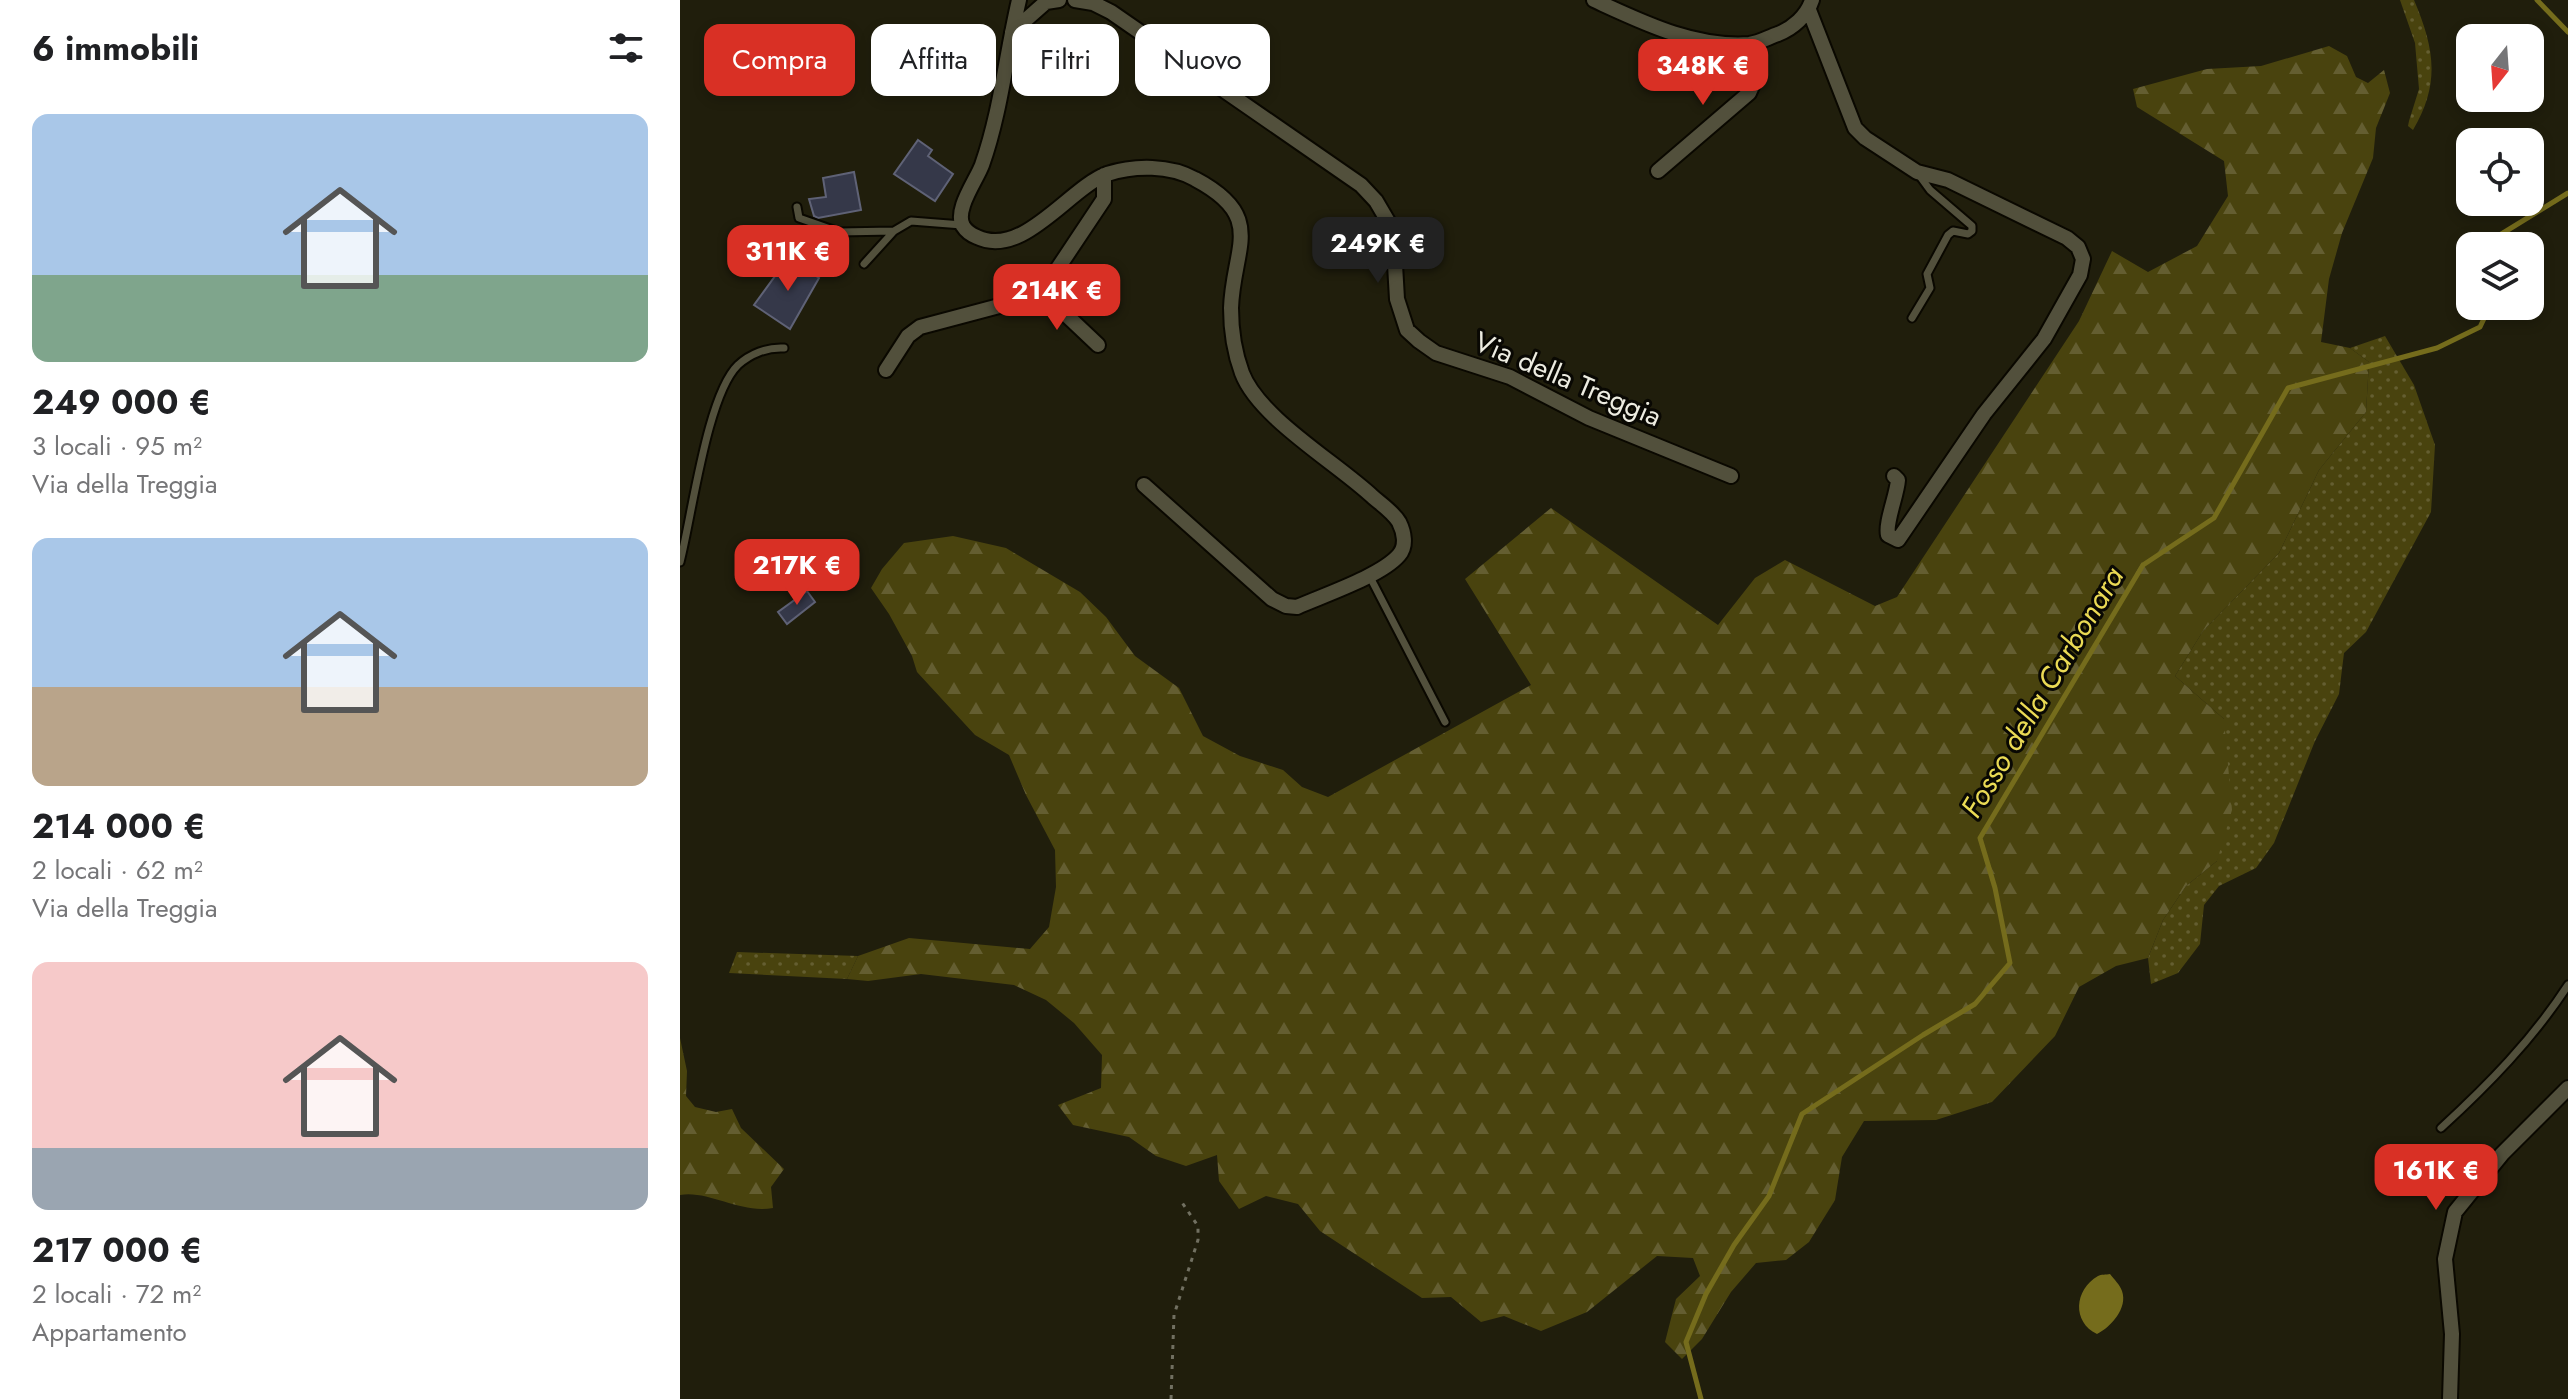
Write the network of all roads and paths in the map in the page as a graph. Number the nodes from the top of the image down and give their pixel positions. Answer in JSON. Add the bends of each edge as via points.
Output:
{"nodes":[{"id":1,"x":1019,"y":0,"type":"edge"},
{"id":2,"x":1059,"y":0,"type":"edge"},
{"id":3,"x":1075,"y":0,"type":"edge"},
{"id":4,"x":1594,"y":0,"type":"edge"},
{"id":5,"x":1811,"y":5,"type":"edge"},
{"id":6,"x":1014,"y":24,"type":"edge"},
{"id":7,"x":1021,"y":24,"type":"edge"},
{"id":8,"x":1012,"y":32,"type":"edge"},
{"id":9,"x":1752,"y":44,"type":"junction"},
{"id":10,"x":1658,"y":171,"type":"dead end"},
{"id":11,"x":1917,"y":172,"type":"junction"},
{"id":12,"x":1104,"y":175,"type":"junction"},
{"id":13,"x":797,"y":207,"type":"dead end"},
{"id":14,"x":962,"y":225,"type":"junction"},
{"id":15,"x":894,"y":231,"type":"junction"},
{"id":16,"x":864,"y":264,"type":"dead end"},
{"id":17,"x":1042,"y":292,"type":"junction"},
{"id":18,"x":1912,"y":318,"type":"dead end"},
{"id":19,"x":1098,"y":345,"type":"dead end"},
{"id":20,"x":784,"y":348,"type":"dead end"},
{"id":21,"x":886,"y":370,"type":"dead end"},
{"id":22,"x":1731,"y":476,"type":"dead end"},
{"id":23,"x":1894,"y":476,"type":"dead end"},
{"id":24,"x":1144,"y":485,"type":"dead end"},
{"id":25,"x":680,"y":562,"type":"edge"},
{"id":26,"x":1369,"y":575,"type":"junction"},
{"id":27,"x":1445,"y":722,"type":"dead end"},
{"id":28,"x":2568,"y":985,"type":"edge"},
{"id":29,"x":2568,"y":1088,"type":"edge"},
{"id":30,"x":2441,"y":1128,"type":"dead end"},
{"id":31,"x":1181,"y":1201,"type":"dead end"},
{"id":32,"x":1171,"y":1399,"type":"edge"},
{"id":33,"x":2450,"y":1399,"type":"edge"}],
"edges":[{"from":1,"to":6,"type":"street"},
{"from":2,"to":7,"type":"street","via":[[1046,2]]},
{"from":3,"to":22,"type":"street","name":"Via della Treggia","via":[[1111,12],[1361,185],[1393,230],[1397,299],[1407,330],[1419,341],[1436,353],[1510,377],[1589,418]]},
{"from":4,"to":9,"type":"street","via":[[1652,27],[1714,43]]},
{"from":5,"to":9,"type":"street","via":[[1789,30]]},
{"from":5,"to":11,"type":"street","via":[[1855,128]]},
{"from":8,"to":14,"type":"street","via":[[997,116],[961,211]]},
{"from":9,"to":10,"type":"street","via":[[1758,73],[1749,93]]},
{"from":11,"to":18,"type":"lane","via":[[1972,231],[1948,235],[1927,274],[1930,288]]},
{"from":11,"to":23,"type":"street","via":[[1948,180],[2067,238],[2083,259],[2080,275],[2044,339],[1984,414],[1898,540],[1886,529],[1896,499]]},
{"from":12,"to":14,"type":"street","via":[[1023,234],[985,241]]},
{"from":12,"to":17,"type":"street","via":[[1104,199]]},
{"from":12,"to":26,"type":"street","via":[[1169,169],[1215,190],[1236,212],[1243,233],[1231,309],[1237,359],[1247,387],[1398,520],[1405,537],[1402,553]]},
{"from":13,"to":15,"type":"lane","via":[[799,218],[839,232]]},
{"from":14,"to":15,"type":"lane","via":[[911,221]]},
{"from":15,"to":16,"type":"lane"},
{"from":17,"to":19,"type":"street"},
{"from":17,"to":21,"type":"street","via":[[920,327]]},
{"from":20,"to":25,"type":"lane","via":[[752,354],[725,383],[711,422]]},
{"from":24,"to":26,"type":"street","via":[[1286,606],[1297,607]]},
{"from":26,"to":27,"type":"lane"},
{"from":28,"to":30,"type":"lane","via":[[2495,1078]]},
{"from":29,"to":33,"type":"street","via":[[2502,1154],[2455,1212],[2445,1259],[2452,1334]]},
{"from":31,"to":32,"type":"path","via":[[1198,1226],[1198,1240],[1174,1315]]}]}
